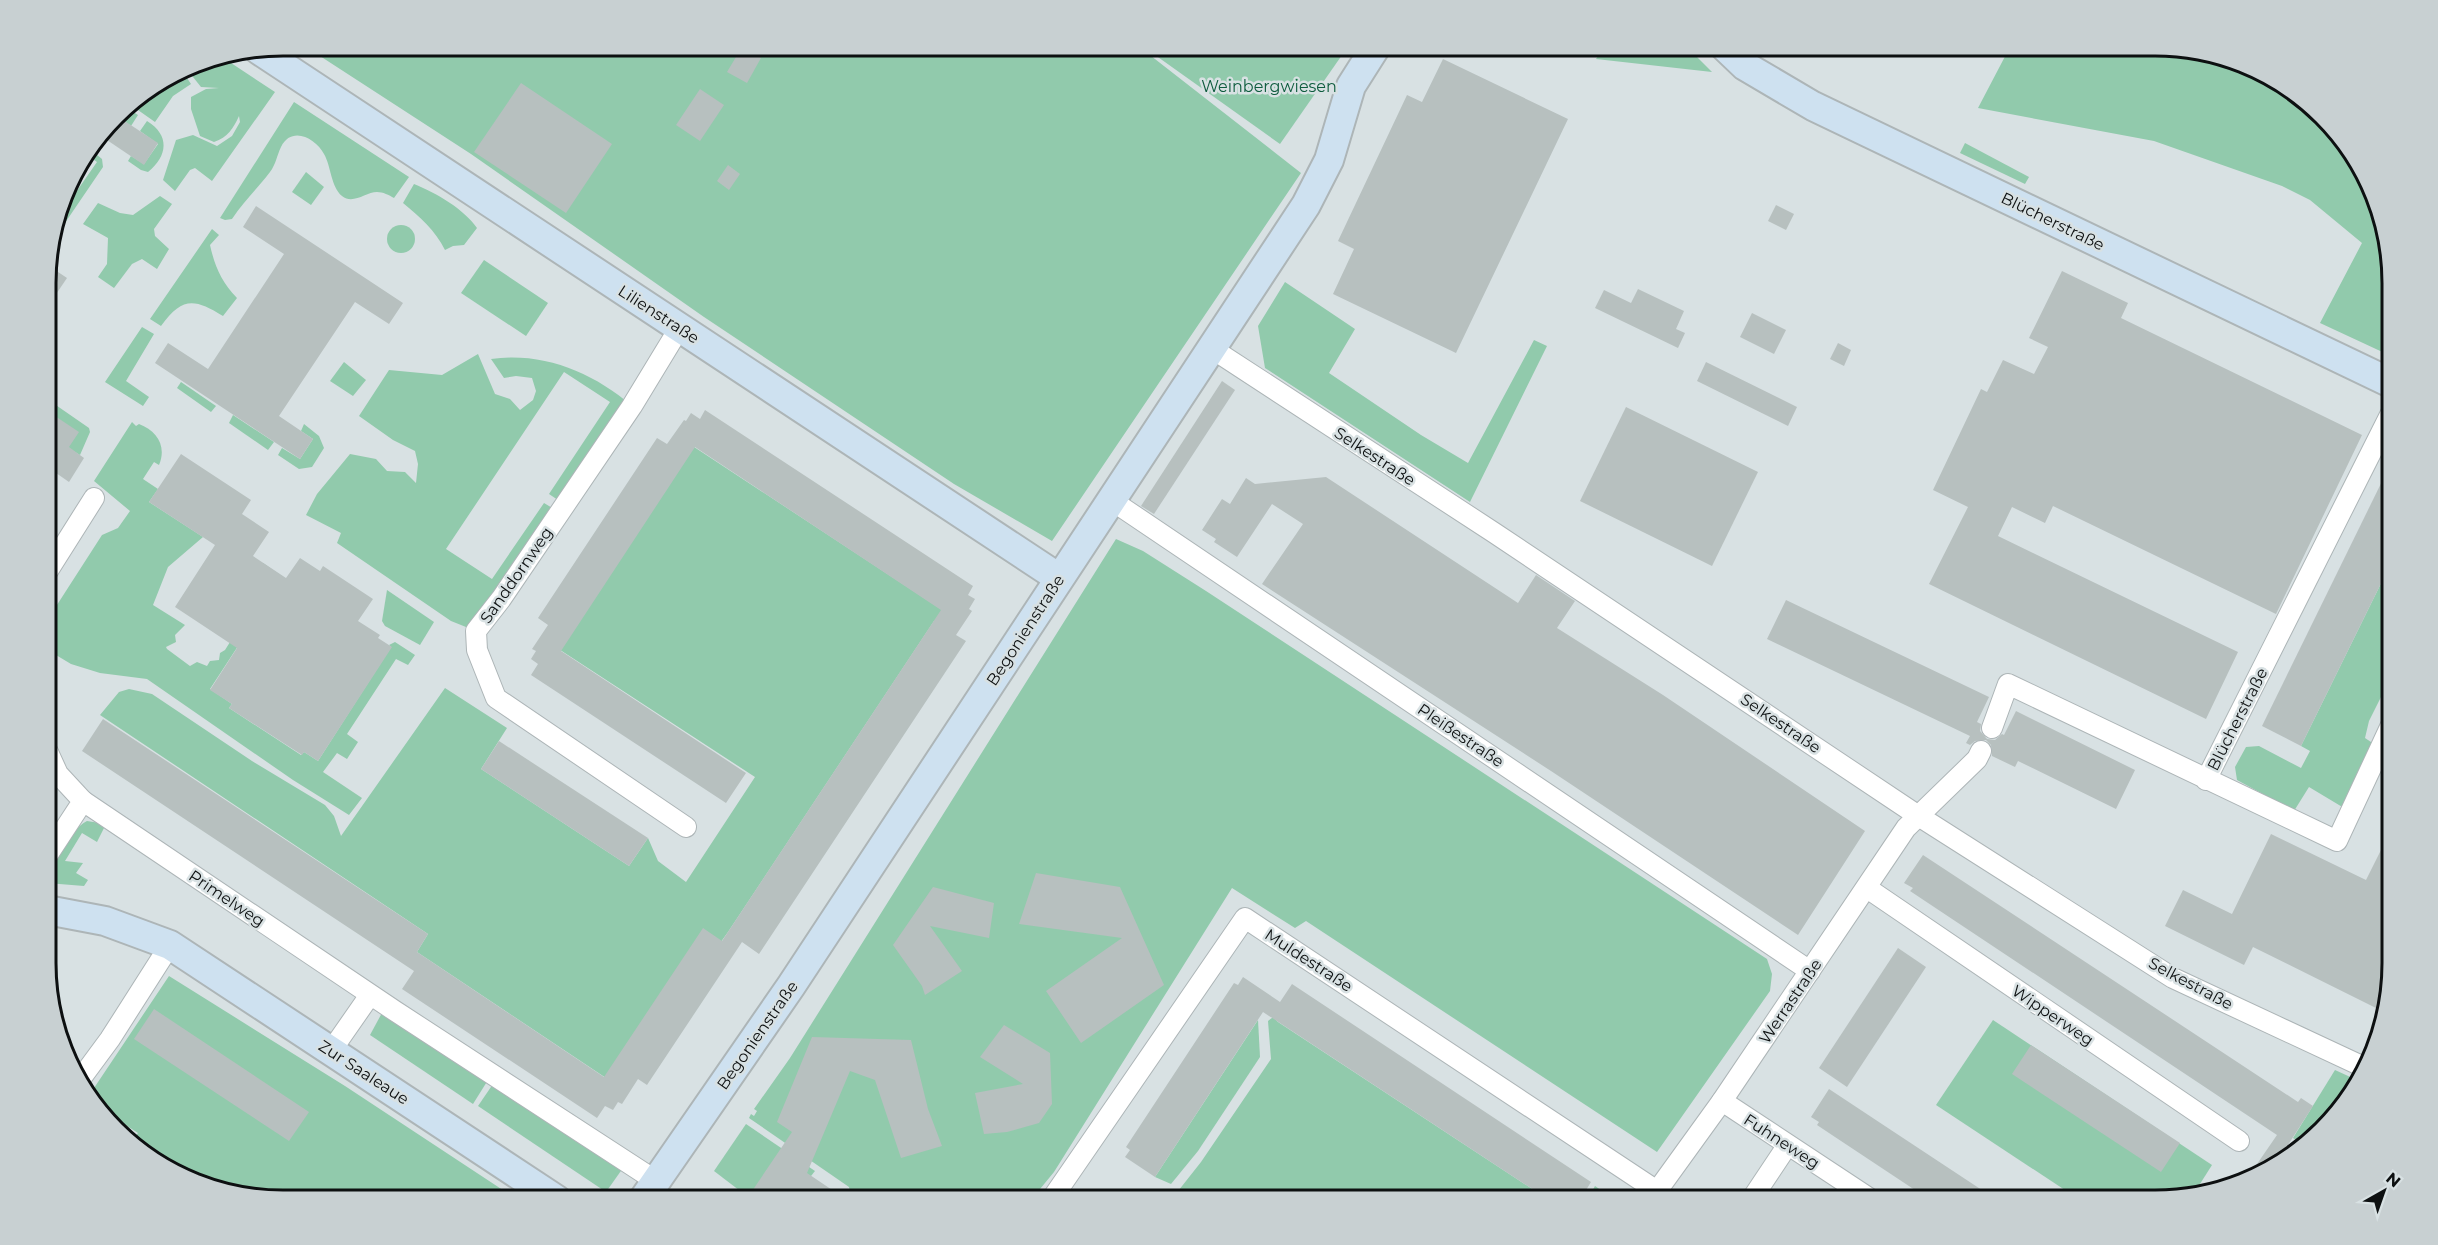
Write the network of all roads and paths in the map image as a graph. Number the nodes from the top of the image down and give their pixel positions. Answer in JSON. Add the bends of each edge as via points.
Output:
{"nodes":[{"id":1,"x":268,"y":56,"type":"edge"},
{"id":2,"x":1370,"y":56,"type":"edge"},
{"id":3,"x":1735,"y":56,"type":"edge"},
{"id":4,"x":680,"y":327,"type":"junction"},
{"id":5,"x":1211,"y":348,"type":"junction"},
{"id":6,"x":2382,"y":379,"type":"edge"},
{"id":7,"x":2382,"y":431,"type":"edge"},
{"id":8,"x":93,"y":498,"type":"dead end"},
{"id":9,"x":1111,"y":500,"type":"junction"},
{"id":10,"x":56,"y":558,"type":"edge"},
{"id":11,"x":1059,"y":578,"type":"junction"},
{"id":12,"x":1992,"y":728,"type":"dead end"},
{"id":13,"x":2382,"y":744,"type":"edge"},
{"id":14,"x":1981,"y":751,"type":"dead end"},
{"id":15,"x":56,"y":770,"type":"edge"},
{"id":16,"x":2206,"y":780,"type":"junction"},
{"id":17,"x":83,"y":801,"type":"junction"},
{"id":18,"x":1924,"y":810,"type":"junction"},
{"id":19,"x":686,"y":827,"type":"dead end"},
{"id":20,"x":56,"y":842,"type":"edge"},
{"id":21,"x":1867,"y":888,"type":"junction"},
{"id":22,"x":56,"y":912,"type":"edge"},
{"id":23,"x":170,"y":945,"type":"junction"},
{"id":24,"x":1810,"y":971,"type":"junction"},
{"id":25,"x":370,"y":995,"type":"junction"},
{"id":26,"x":331,"y":1051,"type":"junction"},
{"id":27,"x":2358,"y":1064,"type":"edge"},
{"id":28,"x":85,"y":1073,"type":"edge"},
{"id":29,"x":1722,"y":1101,"type":"junction"},
{"id":30,"x":2239,"y":1141,"type":"dead end"},
{"id":31,"x":1787,"y":1146,"type":"junction"},
{"id":32,"x":542,"y":1190,"type":"edge"},
{"id":33,"x":650,"y":1190,"type":"edge"},
{"id":34,"x":1058,"y":1190,"type":"edge"},
{"id":35,"x":1649,"y":1190,"type":"edge"},
{"id":36,"x":1660,"y":1190,"type":"edge"},
{"id":37,"x":1758,"y":1190,"type":"edge"},
{"id":38,"x":1856,"y":1190,"type":"edge"}],
"edges":[{"from":1,"to":4,"type":"street","name":"Lilienstraße"},
{"from":2,"to":5,"type":"street","name":"Begonienstraße","via":[[1351,86],[1317,186]]},
{"from":3,"to":6,"type":"street","name":"Blücherstraße","via":[[1813,106]]},
{"from":4,"to":11,"type":"street","name":"Lilienstraße"},
{"from":4,"to":19,"type":"street","name":"Sanddornweg","via":[[636,400],[476,631],[477,650],[496,698]]},
{"from":5,"to":9,"type":"street","name":"Begonienstraße"},
{"from":5,"to":18,"type":"street","name":"Selkestraße"},
{"from":7,"to":16,"type":"street","name":"Blücherstraße"},
{"from":8,"to":10,"type":"street"},
{"from":9,"to":11,"type":"street","name":"Begonienstraße"},
{"from":9,"to":24,"type":"street","name":"Pleißestraße"},
{"from":11,"to":33,"type":"street","name":"Begonienstraße","via":[[803,968]]},
{"from":12,"to":16,"type":"street","via":[[2008,684]]},
{"from":13,"to":16,"type":"street","name":"Blücherstraße","via":[[2337,841]]},
{"from":14,"to":18,"type":"street"},
{"from":15,"to":17,"type":"street","name":"Primelweg"},
{"from":17,"to":20,"type":"street"},
{"from":17,"to":25,"type":"street","name":"Primelweg"},
{"from":18,"to":21,"type":"street","name":"Werrastraße","via":[[1906,828]]},
{"from":18,"to":27,"type":"street","name":"Selkestraße","via":[[2174,978]]},
{"from":21,"to":24,"type":"street","name":"Werrastraße"},
{"from":21,"to":30,"type":"street","name":"Wipperweg"},
{"from":22,"to":23,"type":"street","name":"Zur Saaleaue","via":[[105,921]]},
{"from":23,"to":26,"type":"street","name":"Zur Saaleaue"},
{"from":23,"to":28,"type":"street"},
{"from":24,"to":29,"type":"street","name":"Werrastraße"},
{"from":25,"to":26,"type":"street"},
{"from":25,"to":33,"type":"street","name":"Primelweg"},
{"from":26,"to":32,"type":"street","name":"Zur Saaleaue"},
{"from":29,"to":31,"type":"street","name":"Fuhneweg"},
{"from":29,"to":36,"type":"street","name":"Werrastraße"},
{"from":31,"to":37,"type":"street"},
{"from":31,"to":38,"type":"street","name":"Fuhneweg"},
{"from":34,"to":35,"type":"street","name":"Muldestraße","via":[[1245,918]]}]}
